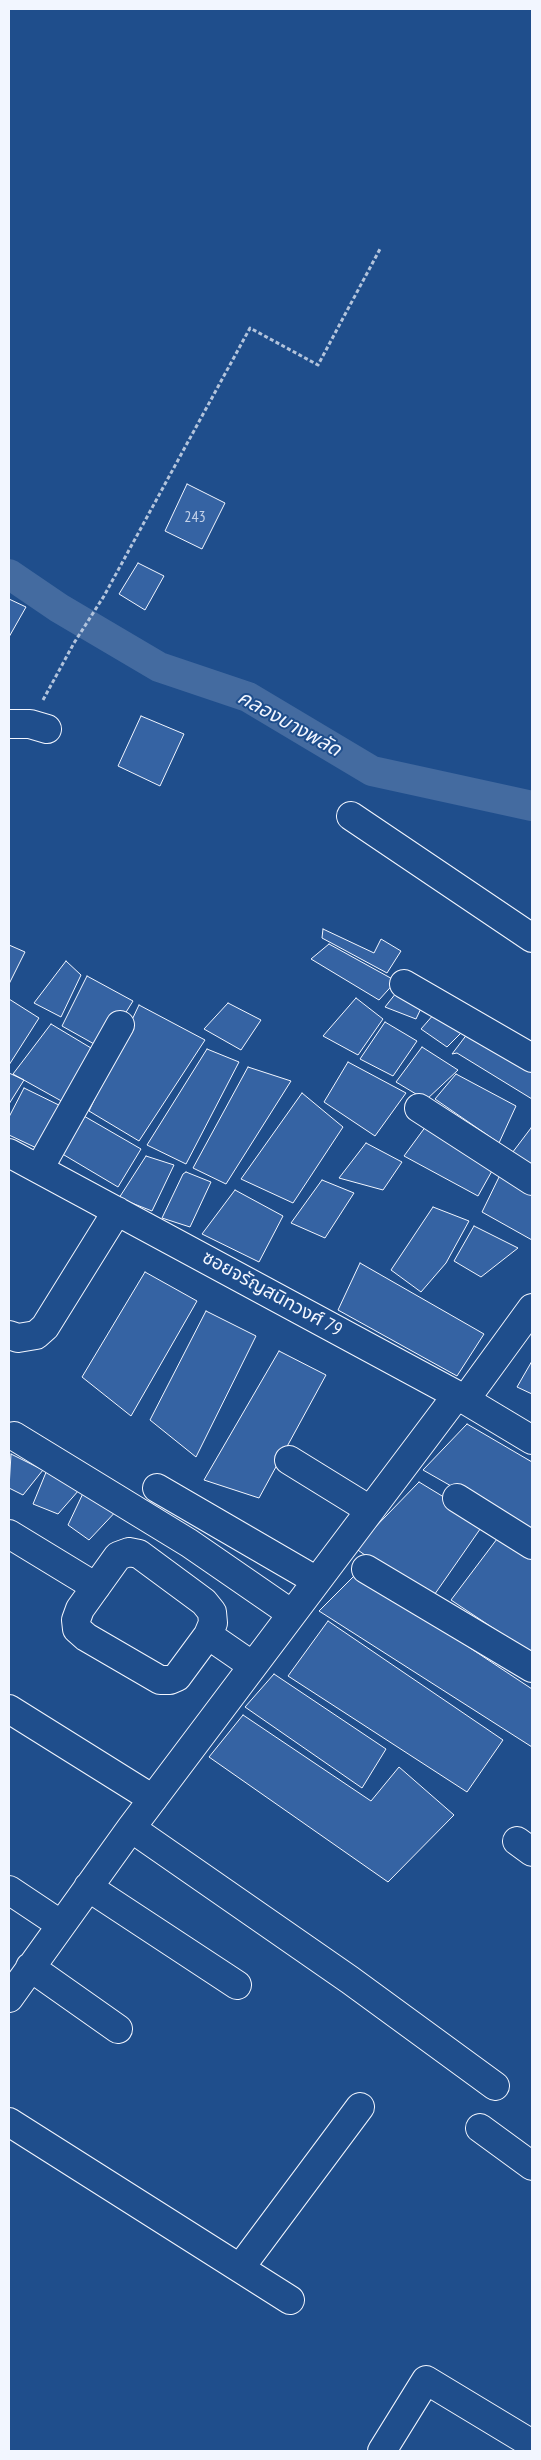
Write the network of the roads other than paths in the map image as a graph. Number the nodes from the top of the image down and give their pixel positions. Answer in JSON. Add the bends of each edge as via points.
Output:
{"nodes":[{"id":1,"x":351,"y":816,"type":"dead end"},
{"id":2,"x":532,"y":938,"type":"edge"},
{"id":3,"x":404,"y":984,"type":"dead end"},
{"id":4,"x":120,"y":1024,"type":"dead end"},
{"id":5,"x":532,"y":1058,"type":"edge"},
{"id":6,"x":419,"y":1108,"type":"dead end"},
{"id":7,"x":9,"y":1153,"type":"edge"},
{"id":8,"x":39,"y":1169,"type":"junction"},
{"id":9,"x":532,"y":1181,"type":"edge"},
{"id":10,"x":117,"y":1211,"type":"junction"},
{"id":11,"x":532,"y":1308,"type":"edge"},
{"id":12,"x":9,"y":1335,"type":"edge"},
{"id":13,"x":461,"y":1398,"type":"junction"},
{"id":14,"x":14,"y":1436,"type":"dead end"},
{"id":15,"x":532,"y":1440,"type":"edge"},
{"id":16,"x":289,"y":1460,"type":"dead end"},
{"id":17,"x":157,"y":1488,"type":"dead end"},
{"id":18,"x":457,"y":1498,"type":"dead end"},
{"id":19,"x":370,"y":1510,"type":"junction"},
{"id":20,"x":9,"y":1534,"type":"edge"},
{"id":21,"x":532,"y":1545,"type":"edge"},
{"id":22,"x":366,"y":1569,"type":"dead end"},
{"id":23,"x":317,"y":1581,"type":"junction"},
{"id":24,"x":96,"y":1587,"type":"junction"},
{"id":25,"x":292,"y":1614,"type":"junction"},
{"id":26,"x":208,"y":1635,"type":"junction"},
{"id":27,"x":252,"y":1666,"type":"junction"},
{"id":28,"x":532,"y":1668,"type":"edge"},
{"id":29,"x":9,"y":1709,"type":"edge"},
{"id":30,"x":153,"y":1799,"type":"junction"},
{"id":31,"x":131,"y":1828,"type":"junction"},
{"id":32,"x":88,"y":1887,"type":"junction"},
{"id":33,"x":9,"y":1890,"type":"edge"},
{"id":34,"x":60,"y":1924,"type":"junction"},
{"id":35,"x":30,"y":1967,"type":"junction"},
{"id":36,"x":237,"y":1985,"type":"dead end"},
{"id":37,"x":9,"y":1998,"type":"edge"},
{"id":38,"x":118,"y":2029,"type":"dead end"},
{"id":39,"x":495,"y":2086,"type":"dead end"},
{"id":40,"x":360,"y":2107,"type":"dead end"},
{"id":41,"x":9,"y":2122,"type":"edge"},
{"id":42,"x":480,"y":2128,"type":"dead end"},
{"id":43,"x":532,"y":2166,"type":"edge"},
{"id":44,"x":240,"y":2268,"type":"junction"},
{"id":45,"x":290,"y":2300,"type":"dead end"},
{"id":46,"x":532,"y":2444,"type":"edge"},
{"id":47,"x":382,"y":2451,"type":"edge"}],
"edges":[{"from":1,"to":2,"type":"street"},
{"from":3,"to":5,"type":"street"},
{"from":4,"to":8,"type":"street"},
{"from":6,"to":9,"type":"street"},
{"from":7,"to":8,"type":"street","name":"ซอยจรัญสนิทวงศ์ 79"},
{"from":8,"to":10,"type":"street","name":"ซอยจรัญสนิทวงศ์ 79"},
{"from":10,"to":12,"type":"street","via":[[46,1327],[36,1335],[18,1338]]},
{"from":10,"to":13,"type":"street","name":"ซอยจรัญสนิทวงศ์ 79"},
{"from":11,"to":13,"type":"street"},
{"from":13,"to":15,"type":"street","name":"ซอยจรัญสนิทวงศ์ 79"},
{"from":13,"to":19,"type":"street"},
{"from":14,"to":25,"type":"street","via":[[189,1544]]},
{"from":16,"to":19,"type":"street"},
{"from":17,"to":23,"type":"street"},
{"from":18,"to":21,"type":"street"},
{"from":19,"to":23,"type":"street"},
{"from":20,"to":24,"type":"street"},
{"from":22,"to":28,"type":"street"},
{"from":23,"to":25,"type":"street"},
{"from":24,"to":26,"type":"street","via":[[118,1556],[129,1552],[140,1554],[204,1602],[212,1612],[213,1623]]},
{"from":24,"to":26,"type":"street","via":[[80,1609],[76,1629],[160,1680],[178,1677]]},
{"from":25,"to":27,"type":"street"},
{"from":26,"to":27,"type":"street"},
{"from":27,"to":30,"type":"street"},
{"from":29,"to":30,"type":"street"},
{"from":30,"to":31,"type":"street"},
{"from":31,"to":32,"type":"street"},
{"from":31,"to":39,"type":"street"},
{"from":32,"to":34,"type":"street"},
{"from":32,"to":36,"type":"street"},
{"from":33,"to":34,"type":"street"},
{"from":34,"to":35,"type":"street"},
{"from":35,"to":37,"type":"street"},
{"from":35,"to":38,"type":"street"},
{"from":40,"to":44,"type":"street"},
{"from":41,"to":44,"type":"street"},
{"from":42,"to":43,"type":"street"},
{"from":44,"to":45,"type":"street"},
{"from":46,"to":47,"type":"street","via":[[426,2380]]}]}
